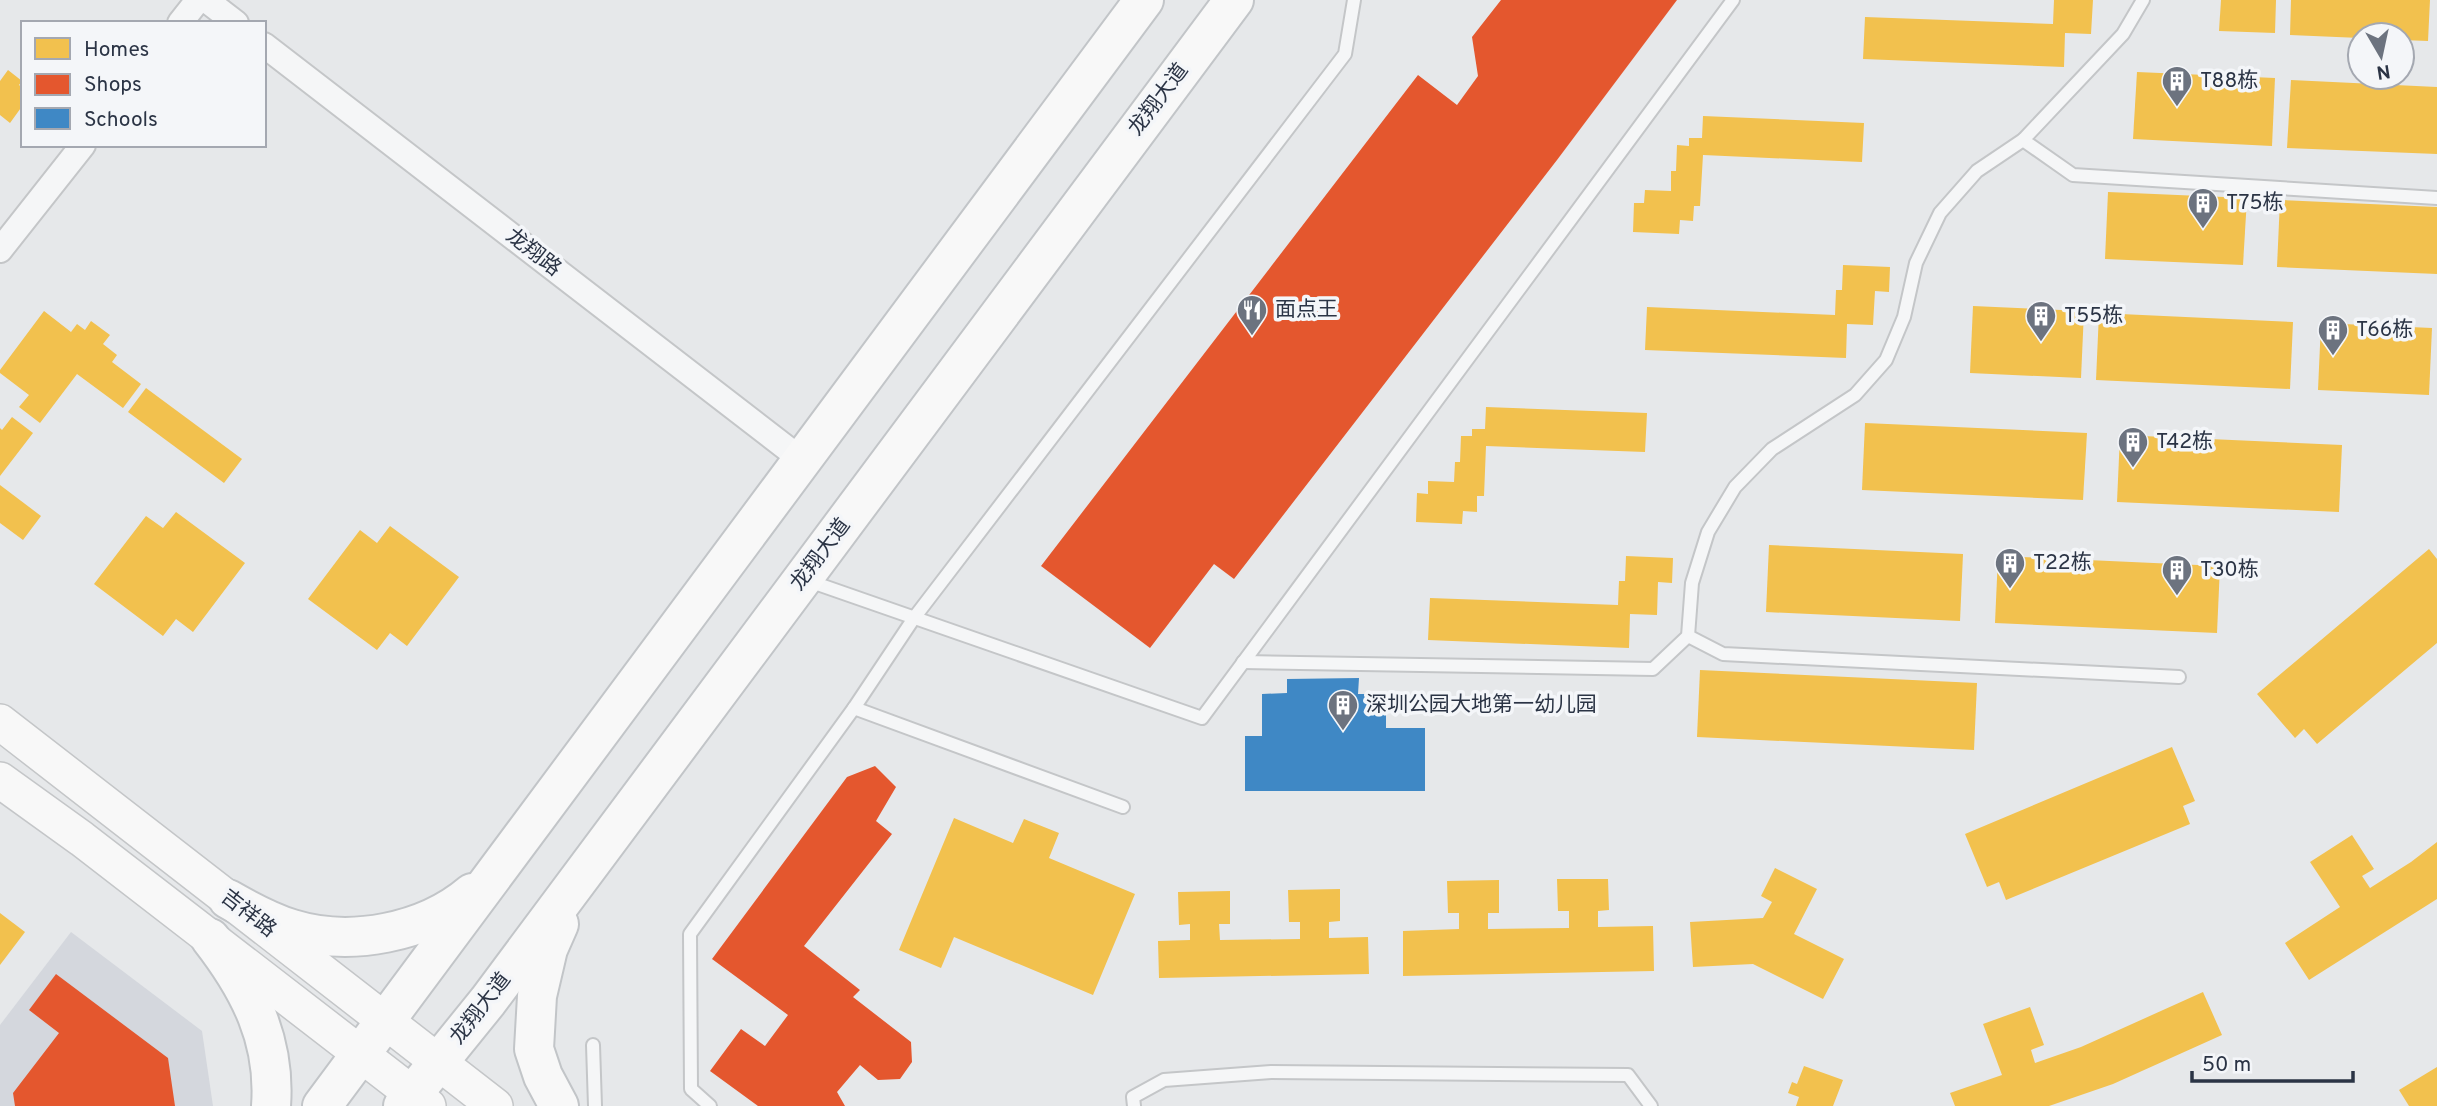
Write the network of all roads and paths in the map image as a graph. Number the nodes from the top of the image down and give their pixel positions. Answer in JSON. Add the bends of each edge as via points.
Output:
{"nodes":[{"id":1,"x":198,"y":0,"type":"edge"},
{"id":2,"x":206,"y":0,"type":"edge"},
{"id":3,"x":1144,"y":0,"type":"edge"},
{"id":4,"x":1234,"y":0,"type":"edge"},
{"id":5,"x":1354,"y":0,"type":"edge"},
{"id":6,"x":1732,"y":0,"type":"edge"},
{"id":7,"x":2143,"y":0,"type":"edge"},
{"id":8,"x":182,"y":21,"type":"edge"},
{"id":9,"x":233,"y":21,"type":"edge"},
{"id":10,"x":266,"y":47,"type":"edge"},
{"id":11,"x":2023,"y":140,"type":"junction"},
{"id":12,"x":81,"y":147,"type":"edge"},
{"id":13,"x":2437,"y":198,"type":"edge"},
{"id":14,"x":0,"y":250,"type":"edge"},
{"id":15,"x":802,"y":460,"type":"junction"},
{"id":16,"x":802,"y":579,"type":"junction"},
{"id":17,"x":914,"y":618,"type":"junction"},
{"id":18,"x":1688,"y":636,"type":"junction"},
{"id":19,"x":1243,"y":662,"type":"junction"},
{"id":20,"x":2179,"y":677,"type":"dead end"},
{"id":21,"x":854,"y":708,"type":"junction"},
{"id":22,"x":0,"y":722,"type":"edge"},
{"id":23,"x":0,"y":779,"type":"edge"},
{"id":24,"x":1123,"y":807,"type":"dead end"},
{"id":25,"x":518,"y":842,"type":"junction"},
{"id":26,"x":574,"y":886,"type":"junction"},
{"id":27,"x":228,"y":899,"type":"junction"},
{"id":28,"x":210,"y":938,"type":"junction"},
{"id":29,"x":385,"y":1021,"type":"junction"},
{"id":30,"x":593,"y":1045,"type":"dead end"},
{"id":31,"x":361,"y":1054,"type":"junction"},
{"id":32,"x":438,"y":1063,"type":"junction"},
{"id":33,"x":415,"y":1102,"type":"edge"},
{"id":34,"x":271,"y":1106,"type":"edge"},
{"id":35,"x":322,"y":1106,"type":"edge"},
{"id":36,"x":495,"y":1106,"type":"edge"},
{"id":37,"x":559,"y":1106,"type":"edge"},
{"id":38,"x":595,"y":1106,"type":"edge"},
{"id":39,"x":710,"y":1106,"type":"edge"},
{"id":40,"x":1134,"y":1106,"type":"edge"},
{"id":41,"x":1651,"y":1106,"type":"edge"}],
"edges":[{"from":1,"to":8,"type":"street"},
{"from":2,"to":9,"type":"street"},
{"from":3,"to":15,"type":"main road"},
{"from":4,"to":16,"type":"main road","name":"龙翔大道"},
{"from":5,"to":17,"type":"lane","via":[[1345,54]]},
{"from":6,"to":19,"type":"lane"},
{"from":7,"to":11,"type":"lane","via":[[2123,34]]},
{"from":10,"to":15,"type":"street","name":"龙翔路"},
{"from":11,"to":13,"type":"lane","via":[[2073,176]]},
{"from":11,"to":18,"type":"lane","via":[[1977,171],[1940,213],[1916,263],[1903,317],[1885,360],[1855,395],[1772,449],[1735,487],[1708,532],[1692,583]]},
{"from":12,"to":14,"type":"street"},
{"from":15,"to":25,"type":"main road"},
{"from":16,"to":17,"type":"lane"},
{"from":16,"to":26,"type":"main road","name":"龙翔大道"},
{"from":17,"to":19,"type":"lane","via":[[1202,718]]},
{"from":17,"to":21,"type":"lane"},
{"from":18,"to":19,"type":"lane","via":[[1653,669]]},
{"from":18,"to":20,"type":"lane","via":[[1723,654]]},
{"from":21,"to":24,"type":"lane"},
{"from":21,"to":39,"type":"lane","via":[[690,934],[691,1089]]},
{"from":22,"to":27,"type":"main road","name":"吉祥路"},
{"from":23,"to":28,"type":"main road","name":"吉祥路"},
{"from":25,"to":27,"type":"main road","via":[[469,896],[403,929],[367,936],[294,930],[260,918]]},
{"from":25,"to":29,"type":"main road"},
{"from":26,"to":32,"type":"main road","name":"龙翔大道"},
{"from":26,"to":37,"type":"main road","via":[[548,949],[537,996],[534,1049],[542,1076]]},
{"from":27,"to":29,"type":"main road","name":"吉祥路"},
{"from":28,"to":31,"type":"main road","name":"吉祥路"},
{"from":28,"to":34,"type":"main road","via":[[236,972],[255,1009],[267,1049]]},
{"from":29,"to":31,"type":"main road"},
{"from":29,"to":32,"type":"main road","name":"吉祥路"},
{"from":30,"to":38,"type":"lane"},
{"from":31,"to":33,"type":"main road","name":"吉祥路"},
{"from":31,"to":35,"type":"main road"},
{"from":32,"to":33,"type":"main road","name":"龙翔大道"},
{"from":32,"to":36,"type":"main road","name":"吉祥路"},
{"from":40,"to":41,"type":"lane","via":[[1133,1097],[1164,1080],[1271,1072],[1628,1075]]}]}
